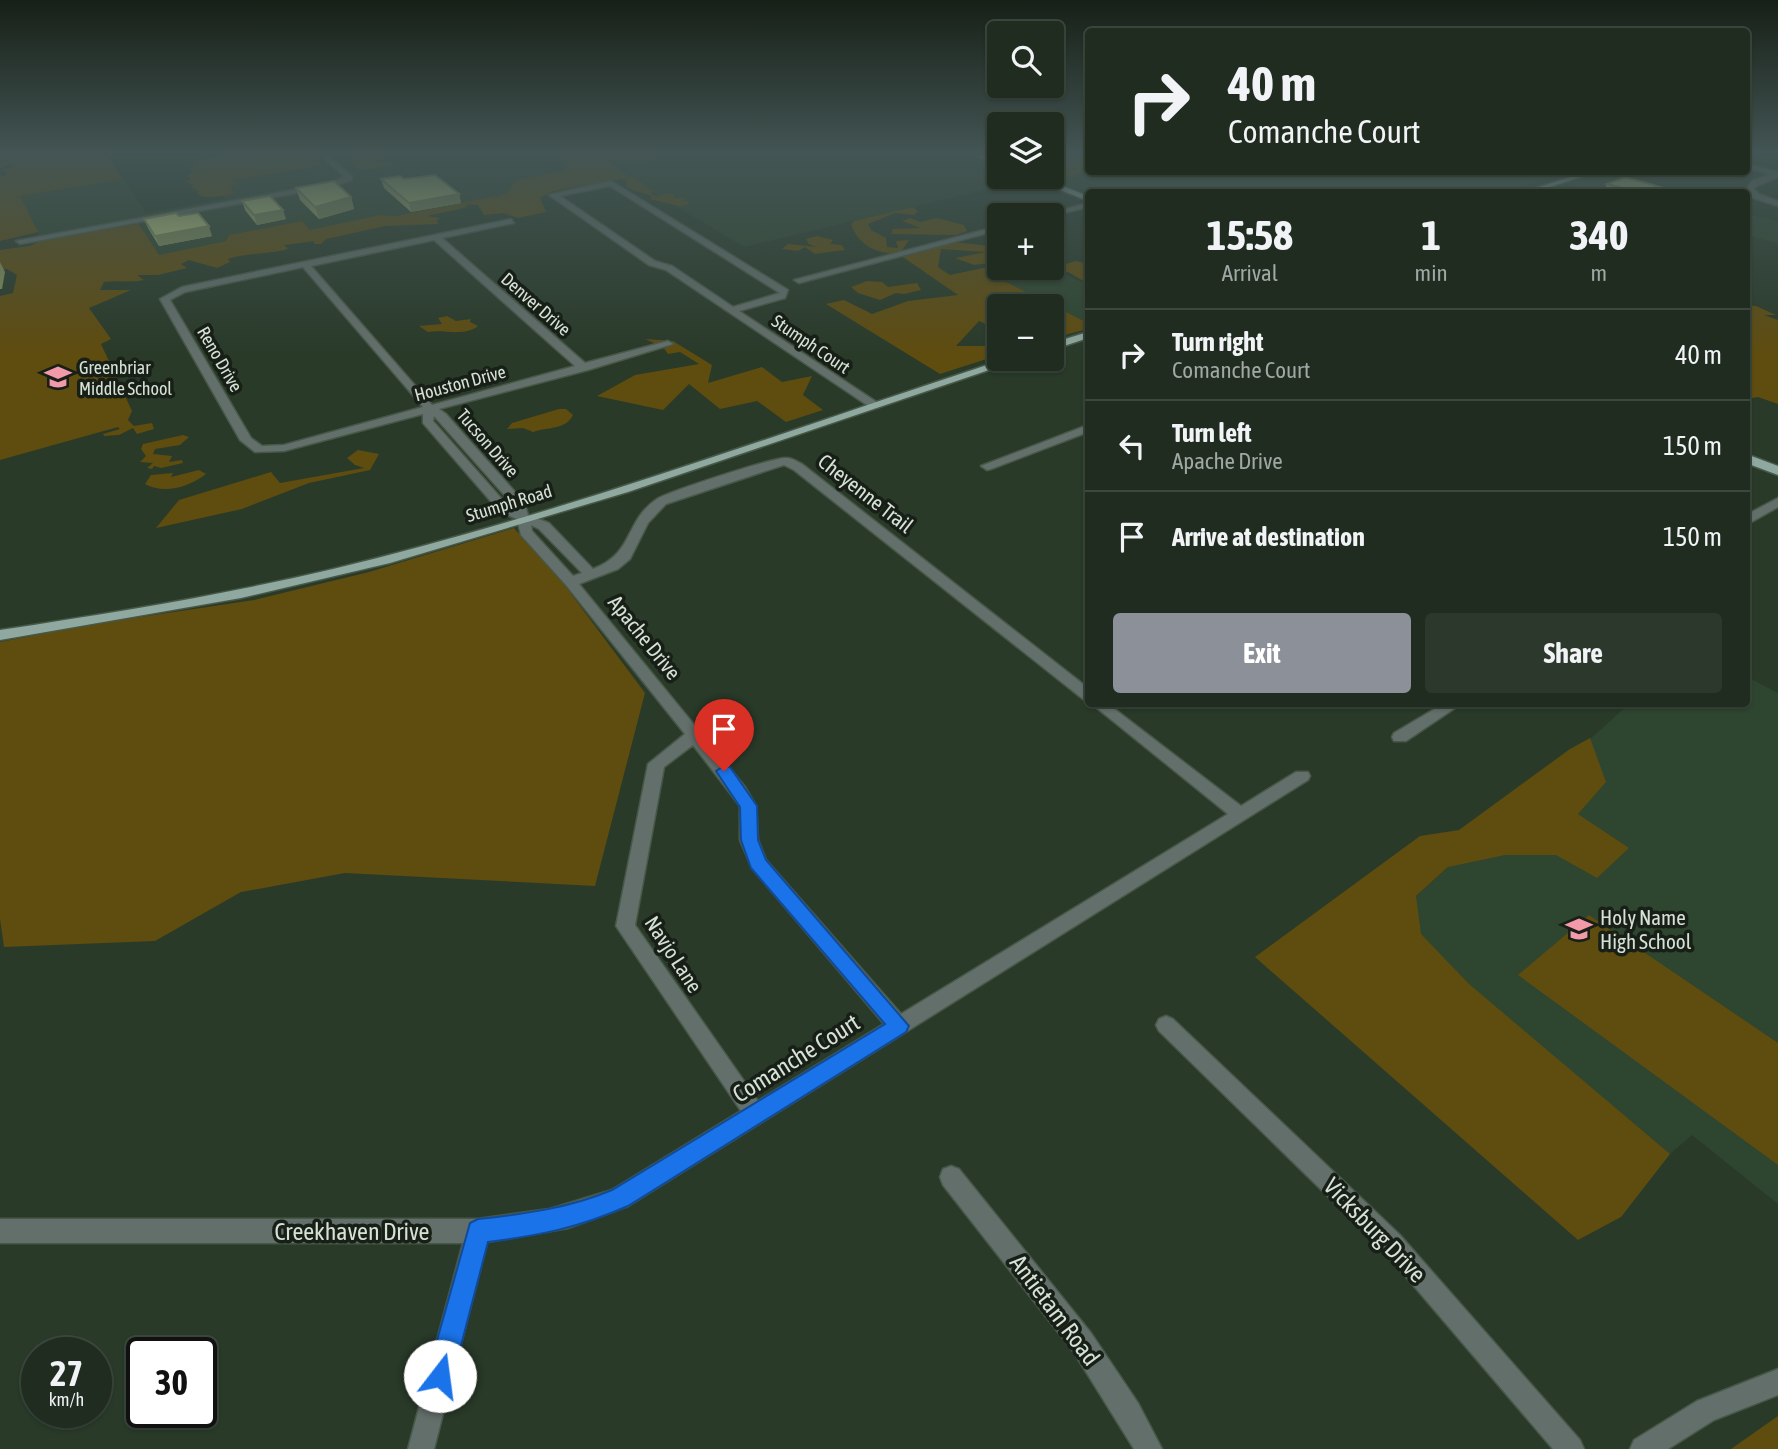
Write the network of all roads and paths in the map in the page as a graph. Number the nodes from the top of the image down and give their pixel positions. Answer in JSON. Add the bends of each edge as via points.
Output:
{"nodes":[{"id":1,"x":139,"y":220,"type":"edge"},
{"id":2,"x":589,"y":220,"type":"edge"},
{"id":3,"x":669,"y":220,"type":"edge"},
{"id":4,"x":511,"y":222,"type":"dead end"},
{"id":5,"x":987,"y":231,"type":"edge"},
{"id":6,"x":436,"y":237,"type":"junction"},
{"id":7,"x":20,"y":241,"type":"dead end"},
{"id":8,"x":305,"y":264,"type":"junction"},
{"id":9,"x":799,"y":280,"type":"dead end"},
{"id":10,"x":731,"y":310,"type":"junction"},
{"id":11,"x":1085,"y":336,"type":"edge"},
{"id":12,"x":1064,"y":343,"type":"edge"},
{"id":13,"x":668,"y":344,"type":"dead end"},
{"id":14,"x":584,"y":368,"type":"junction"},
{"id":15,"x":987,"y":368,"type":"edge"},
{"id":16,"x":874,"y":405,"type":"junction"},
{"id":17,"x":430,"y":409,"type":"junction"},
{"id":18,"x":1085,"y":429,"type":"edge"},
{"id":19,"x":259,"y":450,"type":"joint"},
{"id":20,"x":1750,"y":460,"type":"edge"},
{"id":21,"x":987,"y":466,"type":"dead end"},
{"id":22,"x":1778,"y":471,"type":"edge"},
{"id":23,"x":1778,"y":502,"type":"edge"},
{"id":24,"x":523,"y":519,"type":"junction"},
{"id":25,"x":1750,"y":519,"type":"edge"},
{"id":26,"x":590,"y":575,"type":"junction"},
{"id":27,"x":571,"y":582,"type":"junction"},
{"id":28,"x":0,"y":635,"type":"edge"},
{"id":29,"x":1085,"y":693,"type":"edge"},
{"id":30,"x":1103,"y":707,"type":"edge"},
{"id":31,"x":1448,"y":707,"type":"edge"},
{"id":32,"x":695,"y":735,"type":"junction"},
{"id":33,"x":1400,"y":737,"type":"dead end"},
{"id":34,"x":1302,"y":776,"type":"dead end"},
{"id":35,"x":1240,"y":814,"type":"junction"},
{"id":36,"x":1166,"y":1025,"type":"dead end"},
{"id":37,"x":899,"y":1026,"type":"junction"},
{"id":38,"x":755,"y":1115,"type":"junction"},
{"id":39,"x":951,"y":1177,"type":"dead end"},
{"id":40,"x":0,"y":1231,"type":"edge"},
{"id":41,"x":478,"y":1231,"type":"junction"},
{"id":42,"x":1778,"y":1382,"type":"edge"},
{"id":43,"x":421,"y":1449,"type":"edge"},
{"id":44,"x":1149,"y":1449,"type":"edge"},
{"id":45,"x":1571,"y":1449,"type":"edge"},
{"id":46,"x":1643,"y":1449,"type":"edge"}],
"edges":[{"from":1,"to":7,"type":"street"},
{"from":2,"to":10,"type":"street","name":"Stumph Court"},
{"from":3,"to":10,"type":"street","name":"Stumph Court","via":[[785,292]]},
{"from":4,"to":6,"type":"street"},
{"from":5,"to":9,"type":"street"},
{"from":6,"to":8,"type":"street"},
{"from":6,"to":14,"type":"street","name":"Denver Drive"},
{"from":8,"to":17,"type":"street","name":"Tucson Drive"},
{"from":8,"to":19,"type":"street","name":"Reno Drive","via":[[182,290],[165,299],[246,440]]},
{"from":10,"to":16,"type":"street","name":"Stumph Court"},
{"from":11,"to":12,"type":"main road"},
{"from":13,"to":14,"type":"street","name":"Houston Drive"},
{"from":14,"to":17,"type":"street","name":"Houston Drive"},
{"from":15,"to":16,"type":"main road","name":"Stumph Road"},
{"from":16,"to":24,"type":"main road","name":"Stumph Road"},
{"from":17,"to":19,"type":"street","name":"Houston Drive","via":[[284,448]]},
{"from":17,"to":24,"type":"street","name":"Tucson Drive","via":[[427,421],[504,509]]},
{"from":18,"to":21,"type":"street"},
{"from":20,"to":22,"type":"main road"},
{"from":23,"to":25,"type":"street"},
{"from":24,"to":26,"type":"street","via":[[544,526]]},
{"from":24,"to":27,"type":"street","name":"Apache Drive","via":[[526,532]]},
{"from":24,"to":28,"type":"main road","name":"Stumph Road","via":[[292,583],[166,609]]},
{"from":26,"to":27,"type":"street","name":"Cheyenne Trail"},
{"from":26,"to":29,"type":"street","name":"Cheyenne Trail","via":[[625,556],[642,520],[662,500],[786,461]]},
{"from":27,"to":32,"type":"street","name":"Apache Drive"},
{"from":30,"to":35,"type":"street"},
{"from":31,"to":33,"type":"street"},
{"from":32,"to":37,"type":"street","name":"Apache Drive","via":[[748,806],[749,840],[758,863]]},
{"from":32,"to":38,"type":"street","name":"Navjo Lane","via":[[656,764],[625,926]]},
{"from":34,"to":35,"type":"street","name":"Comanche Court"},
{"from":35,"to":37,"type":"street","name":"Comanche Court"},
{"from":36,"to":45,"type":"street","name":"Vicksburg Drive","via":[[1392,1243]]},
{"from":37,"to":38,"type":"street","name":"Comanche Court"},
{"from":38,"to":41,"type":"street","name":"Comanche Court","via":[[620,1198],[586,1213]]},
{"from":39,"to":44,"type":"street","name":"Antietam Road","via":[[1069,1326],[1128,1408]]},
{"from":40,"to":41,"type":"street","name":"Creekhaven Drive"},
{"from":41,"to":43,"type":"street"},
{"from":42,"to":46,"type":"street","via":[[1706,1410]]}]}
